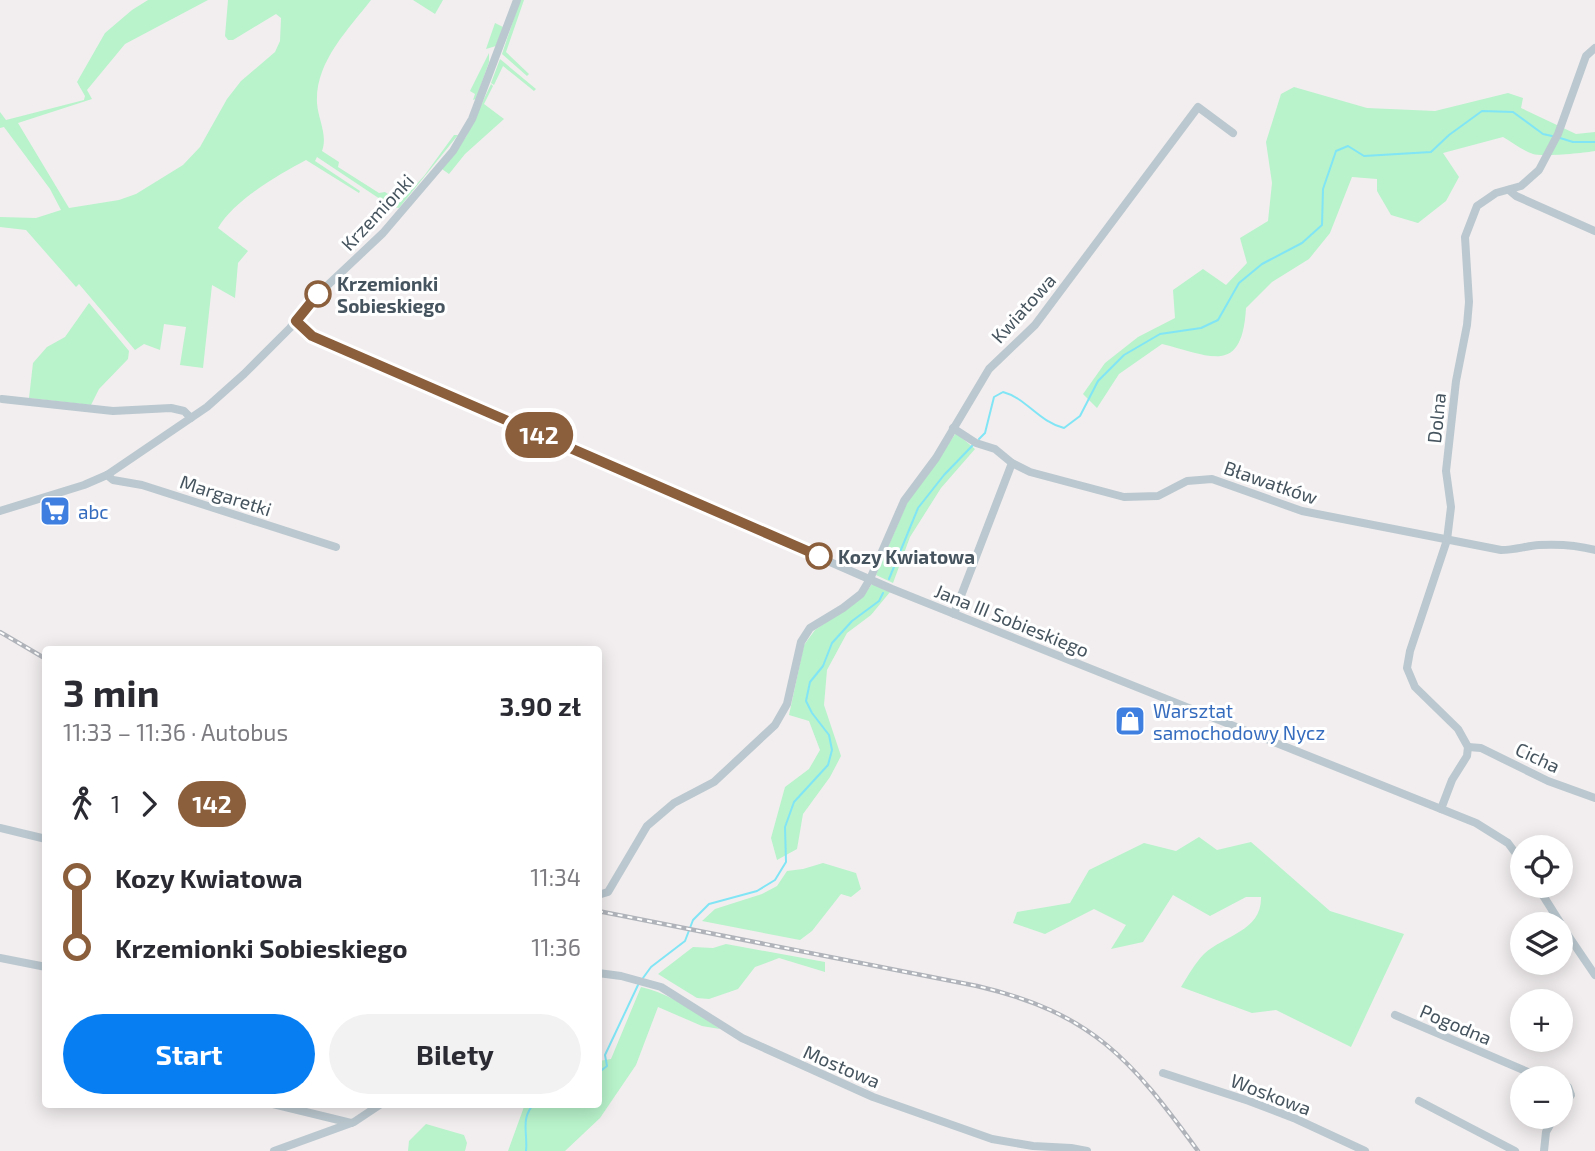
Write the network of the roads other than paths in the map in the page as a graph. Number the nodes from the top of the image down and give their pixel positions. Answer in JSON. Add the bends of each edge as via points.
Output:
{"nodes":[{"id":1,"x":517,"y":0,"type":"edge"},
{"id":2,"x":1595,"y":48,"type":"edge"},
{"id":3,"x":1233,"y":133,"type":"dead end"},
{"id":4,"x":1509,"y":190,"type":"junction"},
{"id":5,"x":1595,"y":230,"type":"edge"},
{"id":6,"x":296,"y":321,"type":"junction"},
{"id":7,"x":2,"y":399,"type":"dead end"},
{"id":8,"x":191,"y":418,"type":"junction"},
{"id":9,"x":953,"y":428,"type":"junction"},
{"id":10,"x":1012,"y":463,"type":"junction"},
{"id":11,"x":107,"y":475,"type":"junction"},
{"id":12,"x":0,"y":511,"type":"edge"},
{"id":13,"x":1447,"y":540,"type":"junction"},
{"id":14,"x":336,"y":547,"type":"dead end"},
{"id":15,"x":1595,"y":550,"type":"edge"},
{"id":16,"x":870,"y":579,"type":"junction"},
{"id":17,"x":954,"y":614,"type":"junction"},
{"id":18,"x":1468,"y":747,"type":"junction"},
{"id":19,"x":1595,"y":798,"type":"edge"},
{"id":20,"x":1441,"y":809,"type":"junction"},
{"id":21,"x":0,"y":828,"type":"edge"},
{"id":22,"x":42,"y":838,"type":"edge"},
{"id":23,"x":1510,"y":846,"type":"edge"},
{"id":24,"x":602,"y":894,"type":"edge"},
{"id":25,"x":1573,"y":942,"type":"edge"},
{"id":26,"x":0,"y":958,"type":"edge"},
{"id":27,"x":42,"y":966,"type":"edge"},
{"id":28,"x":602,"y":974,"type":"edge"},
{"id":29,"x":1595,"y":975,"type":"edge"},
{"id":30,"x":1395,"y":1015,"type":"dead end"},
{"id":31,"x":1514,"y":1066,"type":"edge"},
{"id":32,"x":1163,"y":1073,"type":"dead end"},
{"id":33,"x":1419,"y":1101,"type":"dead end"},
{"id":34,"x":289,"y":1108,"type":"edge"},
{"id":35,"x":375,"y":1108,"type":"edge"},
{"id":36,"x":351,"y":1123,"type":"junction"},
{"id":37,"x":1548,"y":1129,"type":"edge"},
{"id":38,"x":274,"y":1151,"type":"edge"},
{"id":39,"x":1087,"y":1151,"type":"edge"},
{"id":40,"x":1365,"y":1151,"type":"edge"},
{"id":41,"x":1516,"y":1151,"type":"edge"},
{"id":42,"x":1545,"y":1151,"type":"edge"}],
"edges":[{"from":1,"to":6,"type":"street","name":"Krzemionki","via":[[472,119],[458,143],[391,223]]},
{"from":2,"to":4,"type":"street","name":"Dolna","via":[[1586,56],[1558,134],[1539,170]]},
{"from":3,"to":9,"type":"street","name":"Kwiatowa","via":[[1198,107],[1035,325],[989,369]]},
{"from":4,"to":5,"type":"street"},
{"from":4,"to":13,"type":"street","name":"Dolna","via":[[1477,206],[1465,237],[1469,302],[1446,471],[1451,507]]},
{"from":6,"to":8,"type":"street","name":"Krzemionki","via":[[234,384]]},
{"from":6,"to":16,"type":"street","name":"Jana III Sobieskiego","via":[[318,339]]},
{"from":7,"to":8,"type":"street","via":[[114,411],[172,408]]},
{"from":8,"to":11,"type":"street","name":"Krzemionki"},
{"from":9,"to":10,"type":"street","name":"Bławatków"},
{"from":9,"to":16,"type":"street","name":"Kwiatowa","via":[[904,501]]},
{"from":10,"to":13,"type":"street","name":"Bławatków","via":[[1050,479],[1124,497],[1158,496],[1187,481],[1212,479],[1302,512]]},
{"from":10,"to":17,"type":"street"},
{"from":11,"to":12,"type":"street","name":"Krzemionki"},
{"from":11,"to":14,"type":"street","name":"Margaretki"},
{"from":13,"to":15,"type":"street","name":"Bławatków","via":[[1501,550],[1557,544]]},
{"from":13,"to":18,"type":"street","name":"Dolna","via":[[1407,668],[1415,687],[1458,729]]},
{"from":16,"to":17,"type":"street","name":"Jana III Sobieskiego"},
{"from":16,"to":24,"type":"street","name":"Kwiatowa","via":[[861,594],[810,628],[800,642],[787,704],[775,725],[715,782],[674,803],[647,826],[608,892]]},
{"from":17,"to":20,"type":"street","name":"Jana III Sobieskiego"},
{"from":18,"to":19,"type":"street","name":"Cicha","via":[[1481,748]]},
{"from":18,"to":20,"type":"street"},
{"from":20,"to":23,"type":"street","name":"Jana III Sobieskiego","via":[[1488,828]]},
{"from":21,"to":22,"type":"street"},
{"from":25,"to":29,"type":"street"},
{"from":26,"to":27,"type":"street"},
{"from":28,"to":39,"type":"street","name":"Mostowa","via":[[661,987],[742,1038],[873,1097],[992,1139]]},
{"from":30,"to":31,"type":"street","name":"Pogodna"},
{"from":32,"to":40,"type":"street","name":"Woskowa","via":[[1297,1119]]},
{"from":33,"to":41,"type":"street"},
{"from":34,"to":36,"type":"street"},
{"from":35,"to":36,"type":"street"},
{"from":36,"to":38,"type":"street"},
{"from":37,"to":42,"type":"street"}]}
